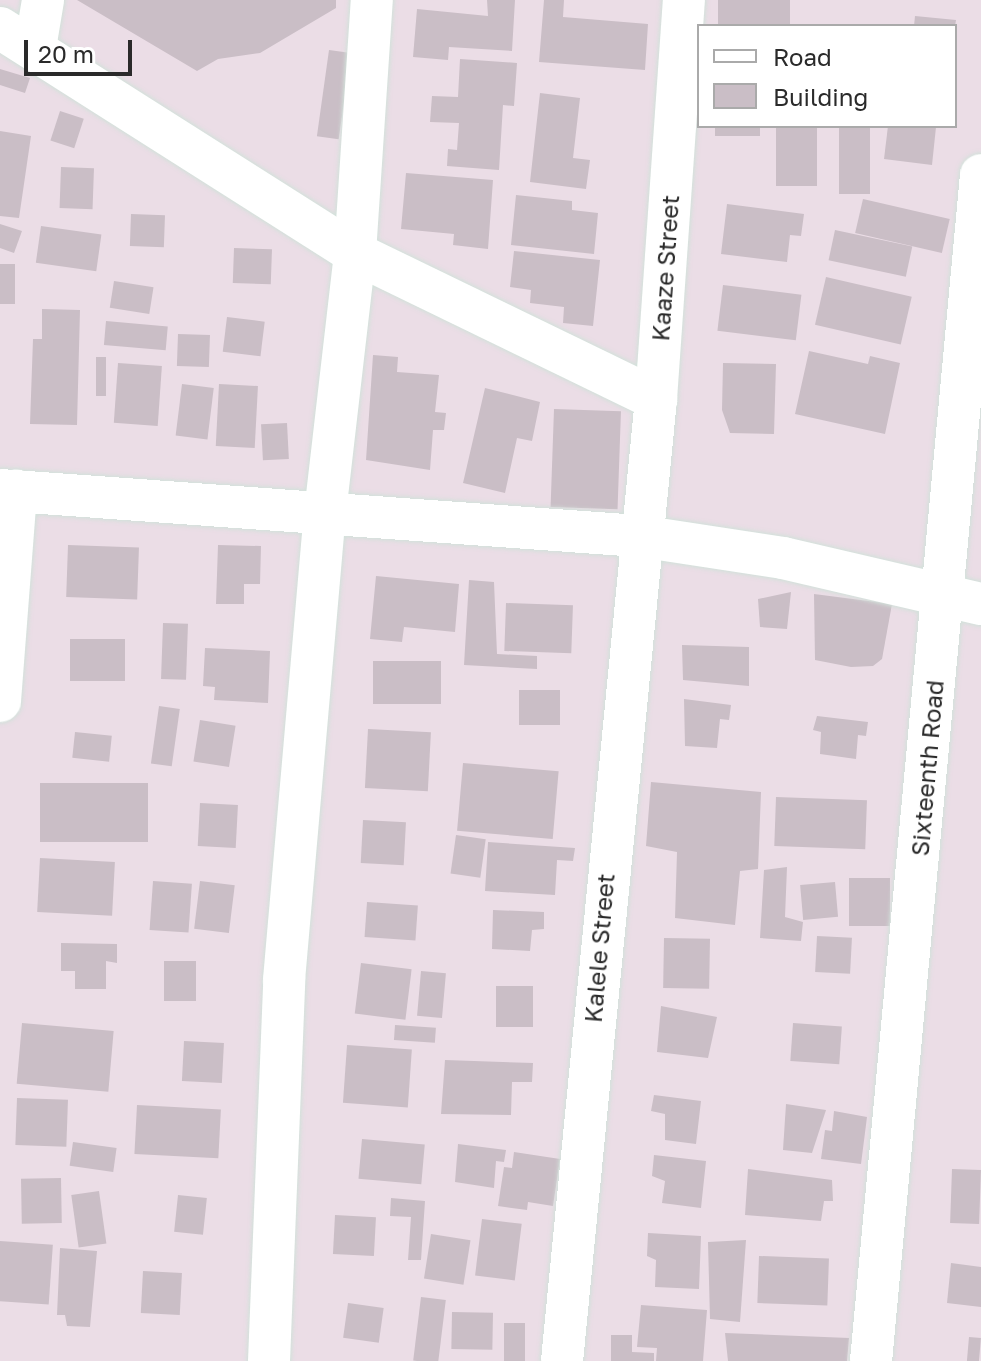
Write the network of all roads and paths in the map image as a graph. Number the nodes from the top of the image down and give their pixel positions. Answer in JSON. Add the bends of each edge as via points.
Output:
{"nodes":[{"id":1,"x":43,"y":0,"type":"edge"},
{"id":2,"x":372,"y":0,"type":"edge"},
{"id":3,"x":684,"y":0,"type":"edge"},
{"id":4,"x":17,"y":38,"type":"edge"},
{"id":5,"x":981,"y":175,"type":"edge"},
{"id":6,"x":355,"y":253,"type":"junction"},
{"id":7,"x":656,"y":399,"type":"junction"},
{"id":8,"x":8,"y":491,"type":"edge"},
{"id":9,"x":325,"y":513,"type":"junction"},
{"id":10,"x":639,"y":536,"type":"junction"},
{"id":11,"x":962,"y":598,"type":"edge"},
{"id":12,"x":0,"y":701,"type":"edge"},
{"id":13,"x":269,"y":1361,"type":"edge"},
{"id":14,"x":562,"y":1361,"type":"edge"},
{"id":15,"x":871,"y":1361,"type":"edge"}],
"edges":[{"from":1,"to":4,"type":"street"},
{"from":2,"to":6,"type":"street"},
{"from":3,"to":7,"type":"street","name":"Kaaze Street"},
{"from":4,"to":6,"type":"street"},
{"from":5,"to":11,"type":"street","name":"Sixteenth Road"},
{"from":6,"to":7,"type":"street"},
{"from":6,"to":9,"type":"street"},
{"from":7,"to":10,"type":"street","name":"Kaaze Street"},
{"from":8,"to":9,"type":"street"},
{"from":8,"to":12,"type":"street"},
{"from":9,"to":10,"type":"street"},
{"from":9,"to":13,"type":"street","via":[[284,980]]},
{"from":10,"to":11,"type":"street","via":[[783,558]]},
{"from":10,"to":14,"type":"street","name":"Kalele Street"},
{"from":11,"to":15,"type":"street","name":"Sixteenth Road"}]}
